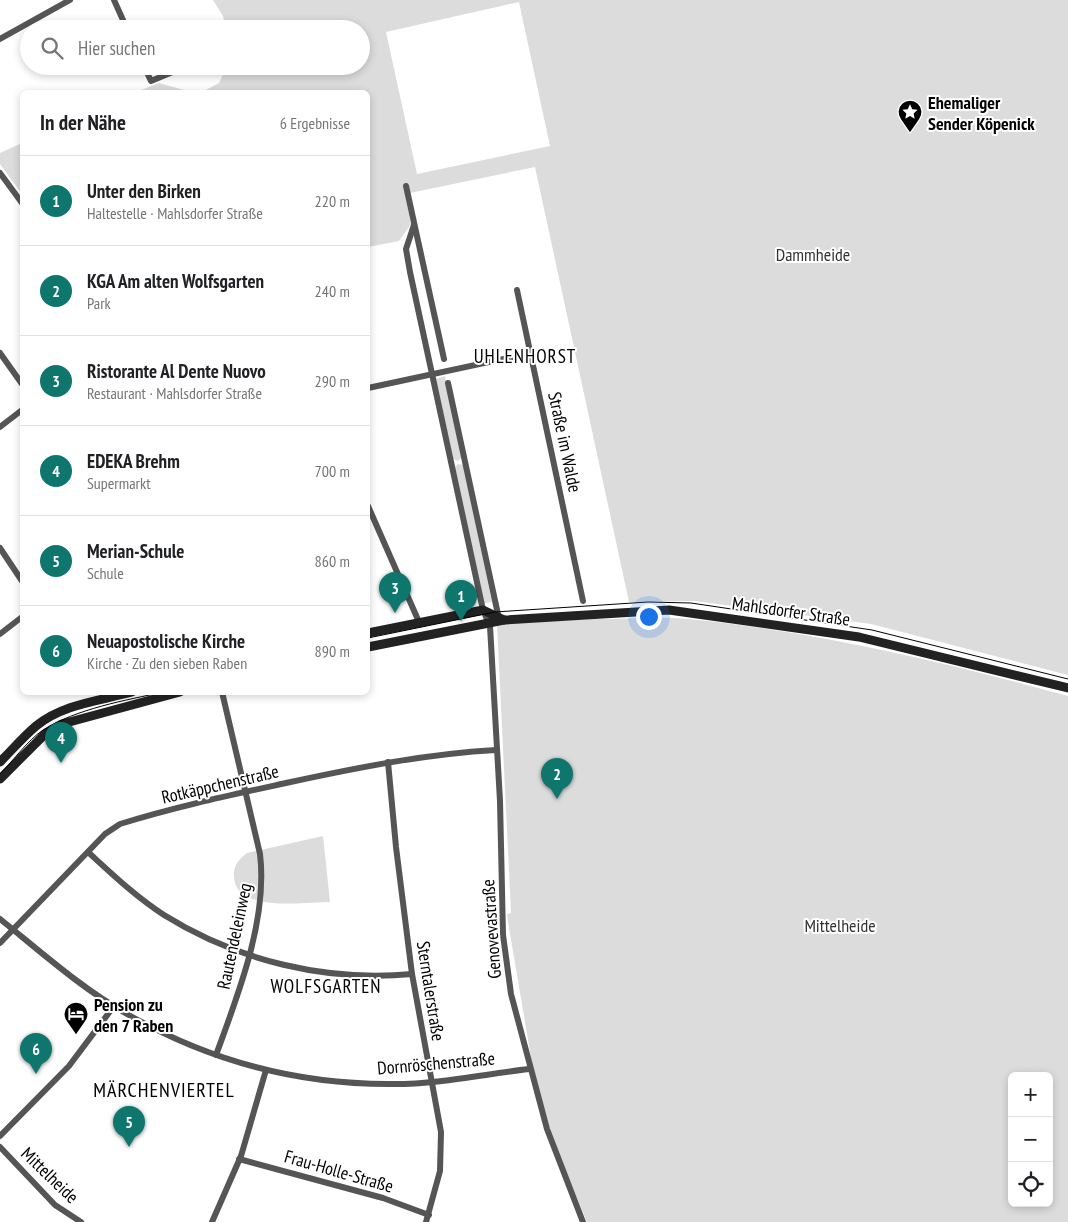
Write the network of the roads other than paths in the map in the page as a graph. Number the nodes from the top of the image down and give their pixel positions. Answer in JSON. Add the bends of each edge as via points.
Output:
{"nodes":[{"id":1,"x":70,"y":0,"type":"edge"},
{"id":2,"x":114,"y":0,"type":"edge"},
{"id":3,"x":34,"y":20,"type":"edge"},
{"id":4,"x":123,"y":20,"type":"edge"},
{"id":5,"x":20,"y":28,"type":"edge"},
{"id":6,"x":0,"y":39,"type":"edge"},
{"id":7,"x":147,"y":75,"type":"edge"},
{"id":8,"x":166,"y":75,"type":"edge"},
{"id":9,"x":0,"y":173,"type":"edge"},
{"id":10,"x":406,"y":186,"type":"dead end"},
{"id":11,"x":20,"y":200,"type":"edge"},
{"id":12,"x":414,"y":225,"type":"junction"},
{"id":13,"x":517,"y":290,"type":"dead end"},
{"id":14,"x":0,"y":353,"type":"edge"},
{"id":15,"x":531,"y":353,"type":"junction"},
{"id":16,"x":444,"y":359,"type":"dead end"},
{"id":17,"x":432,"y":374,"type":"junction"},
{"id":18,"x":20,"y":381,"type":"edge"},
{"id":19,"x":448,"y":383,"type":"dead end"},
{"id":20,"x":370,"y":388,"type":"edge"},
{"id":21,"x":20,"y":412,"type":"edge"},
{"id":22,"x":0,"y":427,"type":"edge"},
{"id":23,"x":370,"y":511,"type":"edge"},
{"id":24,"x":0,"y":548,"type":"edge"},
{"id":25,"x":20,"y":578,"type":"edge"},
{"id":26,"x":583,"y":600,"type":"dead end"},
{"id":27,"x":483,"y":610,"type":"junction"},
{"id":28,"x":20,"y":619,"type":"edge"},
{"id":29,"x":501,"y":619,"type":"junction"},
{"id":30,"x":419,"y":622,"type":"junction"},
{"id":31,"x":488,"y":622,"type":"junction"},
{"id":32,"x":370,"y":633,"type":"edge"},
{"id":33,"x":0,"y":634,"type":"edge"},
{"id":34,"x":370,"y":647,"type":"edge"},
{"id":35,"x":1068,"y":688,"type":"edge"},
{"id":36,"x":168,"y":695,"type":"edge"},
{"id":37,"x":223,"y":695,"type":"edge"},
{"id":38,"x":102,"y":696,"type":"edge"},
{"id":39,"x":107,"y":711,"type":"junction"},
{"id":40,"x":496,"y":750,"type":"junction"},
{"id":41,"x":0,"y":762,"type":"edge"},
{"id":42,"x":388,"y":762,"type":"junction"},
{"id":43,"x":0,"y":779,"type":"edge"},
{"id":44,"x":245,"y":792,"type":"junction"},
{"id":45,"x":88,"y":852,"type":"junction"},
{"id":46,"x":0,"y":919,"type":"edge"},
{"id":47,"x":13,"y":930,"type":"junction"},
{"id":48,"x":0,"y":943,"type":"edge"},
{"id":49,"x":248,"y":955,"type":"junction"},
{"id":50,"x":412,"y":974,"type":"junction"},
{"id":51,"x":114,"y":1006,"type":"junction"},
{"id":52,"x":216,"y":1056,"type":"junction"},
{"id":53,"x":529,"y":1069,"type":"junction"},
{"id":54,"x":266,"y":1070,"type":"junction"},
{"id":55,"x":431,"y":1081,"type":"junction"},
{"id":56,"x":0,"y":1136,"type":"edge"},
{"id":57,"x":0,"y":1147,"type":"edge"},
{"id":58,"x":240,"y":1159,"type":"junction"},
{"id":59,"x":427,"y":1219,"type":"edge"},
{"id":60,"x":81,"y":1222,"type":"edge"},
{"id":61,"x":212,"y":1222,"type":"edge"},
{"id":62,"x":583,"y":1222,"type":"edge"}],
"edges":[{"from":1,"to":3,"type":"street"},
{"from":2,"to":4,"type":"street"},
{"from":5,"to":6,"type":"street"},
{"from":7,"to":8,"type":"street","via":[[150,82]]},
{"from":9,"to":11,"type":"street"},
{"from":10,"to":12,"type":"street"},
{"from":12,"to":16,"type":"street"},
{"from":12,"to":17,"type":"street","name":"Genovevastraße","via":[[406,248]]},
{"from":13,"to":15,"type":"street","name":"Straße im Walde"},
{"from":14,"to":18,"type":"street"},
{"from":15,"to":17,"type":"street"},
{"from":15,"to":26,"type":"street","name":"Straße im Walde"},
{"from":17,"to":20,"type":"street"},
{"from":17,"to":27,"type":"street","name":"Genovevastraße"},
{"from":19,"to":29,"type":"street"},
{"from":21,"to":22,"type":"street"},
{"from":23,"to":30,"type":"street"},
{"from":24,"to":25,"type":"street"},
{"from":27,"to":29,"type":"main road","name":"Mahlsdorfer Straße"},
{"from":27,"to":30,"type":"main road"},
{"from":27,"to":31,"type":"street","name":"Genovevastraße"},
{"from":28,"to":33,"type":"street"},
{"from":29,"to":31,"type":"main road","name":"Mahlsdorfer Straße"},
{"from":29,"to":35,"type":"main road","name":"Mahlsdorfer Straße","via":[[651,610],[688,612],[886,642]]},
{"from":30,"to":32,"type":"main road"},
{"from":31,"to":34,"type":"main road","name":"Mahlsdorfer Straße"},
{"from":31,"to":40,"type":"street","name":"Genovevastraße"},
{"from":36,"to":39,"type":"main road"},
{"from":37,"to":44,"type":"street","name":"Rautendeleinweg"},
{"from":38,"to":39,"type":"main road"},
{"from":38,"to":41,"type":"main road","via":[[45,720]]},
{"from":39,"to":43,"type":"main road","via":[[53,729]]},
{"from":40,"to":42,"type":"street","name":"Rotkäppchenstraße","via":[[451,752]]},
{"from":40,"to":53,"type":"street","name":"Genovevastraße","via":[[503,935],[511,994]]},
{"from":42,"to":44,"type":"street","name":"Rotkäppchenstraße"},
{"from":42,"to":50,"type":"street","name":"Sterntalerstraße"},
{"from":44,"to":45,"type":"street","name":"Rotkäppchenstraße","via":[[120,824]]},
{"from":44,"to":49,"type":"street","name":"Rautendeleinweg","via":[[262,876]]},
{"from":45,"to":47,"type":"street","name":"Rotkäppchenstraße"},
{"from":45,"to":49,"type":"street","via":[[164,915],[202,936]]},
{"from":46,"to":47,"type":"street","name":"Dornröschenstraße"},
{"from":47,"to":48,"type":"street","name":"Rotkäppchenstraße"},
{"from":47,"to":51,"type":"street","name":"Dornröschenstraße"},
{"from":49,"to":50,"type":"street","via":[[330,974]]},
{"from":49,"to":52,"type":"street","name":"Rautendeleinweg"},
{"from":50,"to":55,"type":"street","name":"Sterntalerstraße"},
{"from":51,"to":52,"type":"street","name":"Dornröschenstraße","via":[[162,1033]]},
{"from":51,"to":56,"type":"street","via":[[69,1066]]},
{"from":52,"to":54,"type":"street","name":"Dornröschenstraße"},
{"from":53,"to":55,"type":"street","name":"Dornröschenstraße"},
{"from":53,"to":62,"type":"street","name":"Genovevastraße","via":[[556,1156]]},
{"from":54,"to":55,"type":"street","name":"Dornröschenstraße","via":[[318,1080],[358,1083]]},
{"from":54,"to":58,"type":"street"},
{"from":55,"to":59,"type":"street","name":"Sterntalerstraße","via":[[441,1132],[441,1161]]},
{"from":57,"to":60,"type":"street","name":"Mittelheide","via":[[50,1200]]},
{"from":58,"to":59,"type":"street","name":"Frau-Holle-Straße","via":[[383,1198]]},
{"from":58,"to":61,"type":"street"}]}
